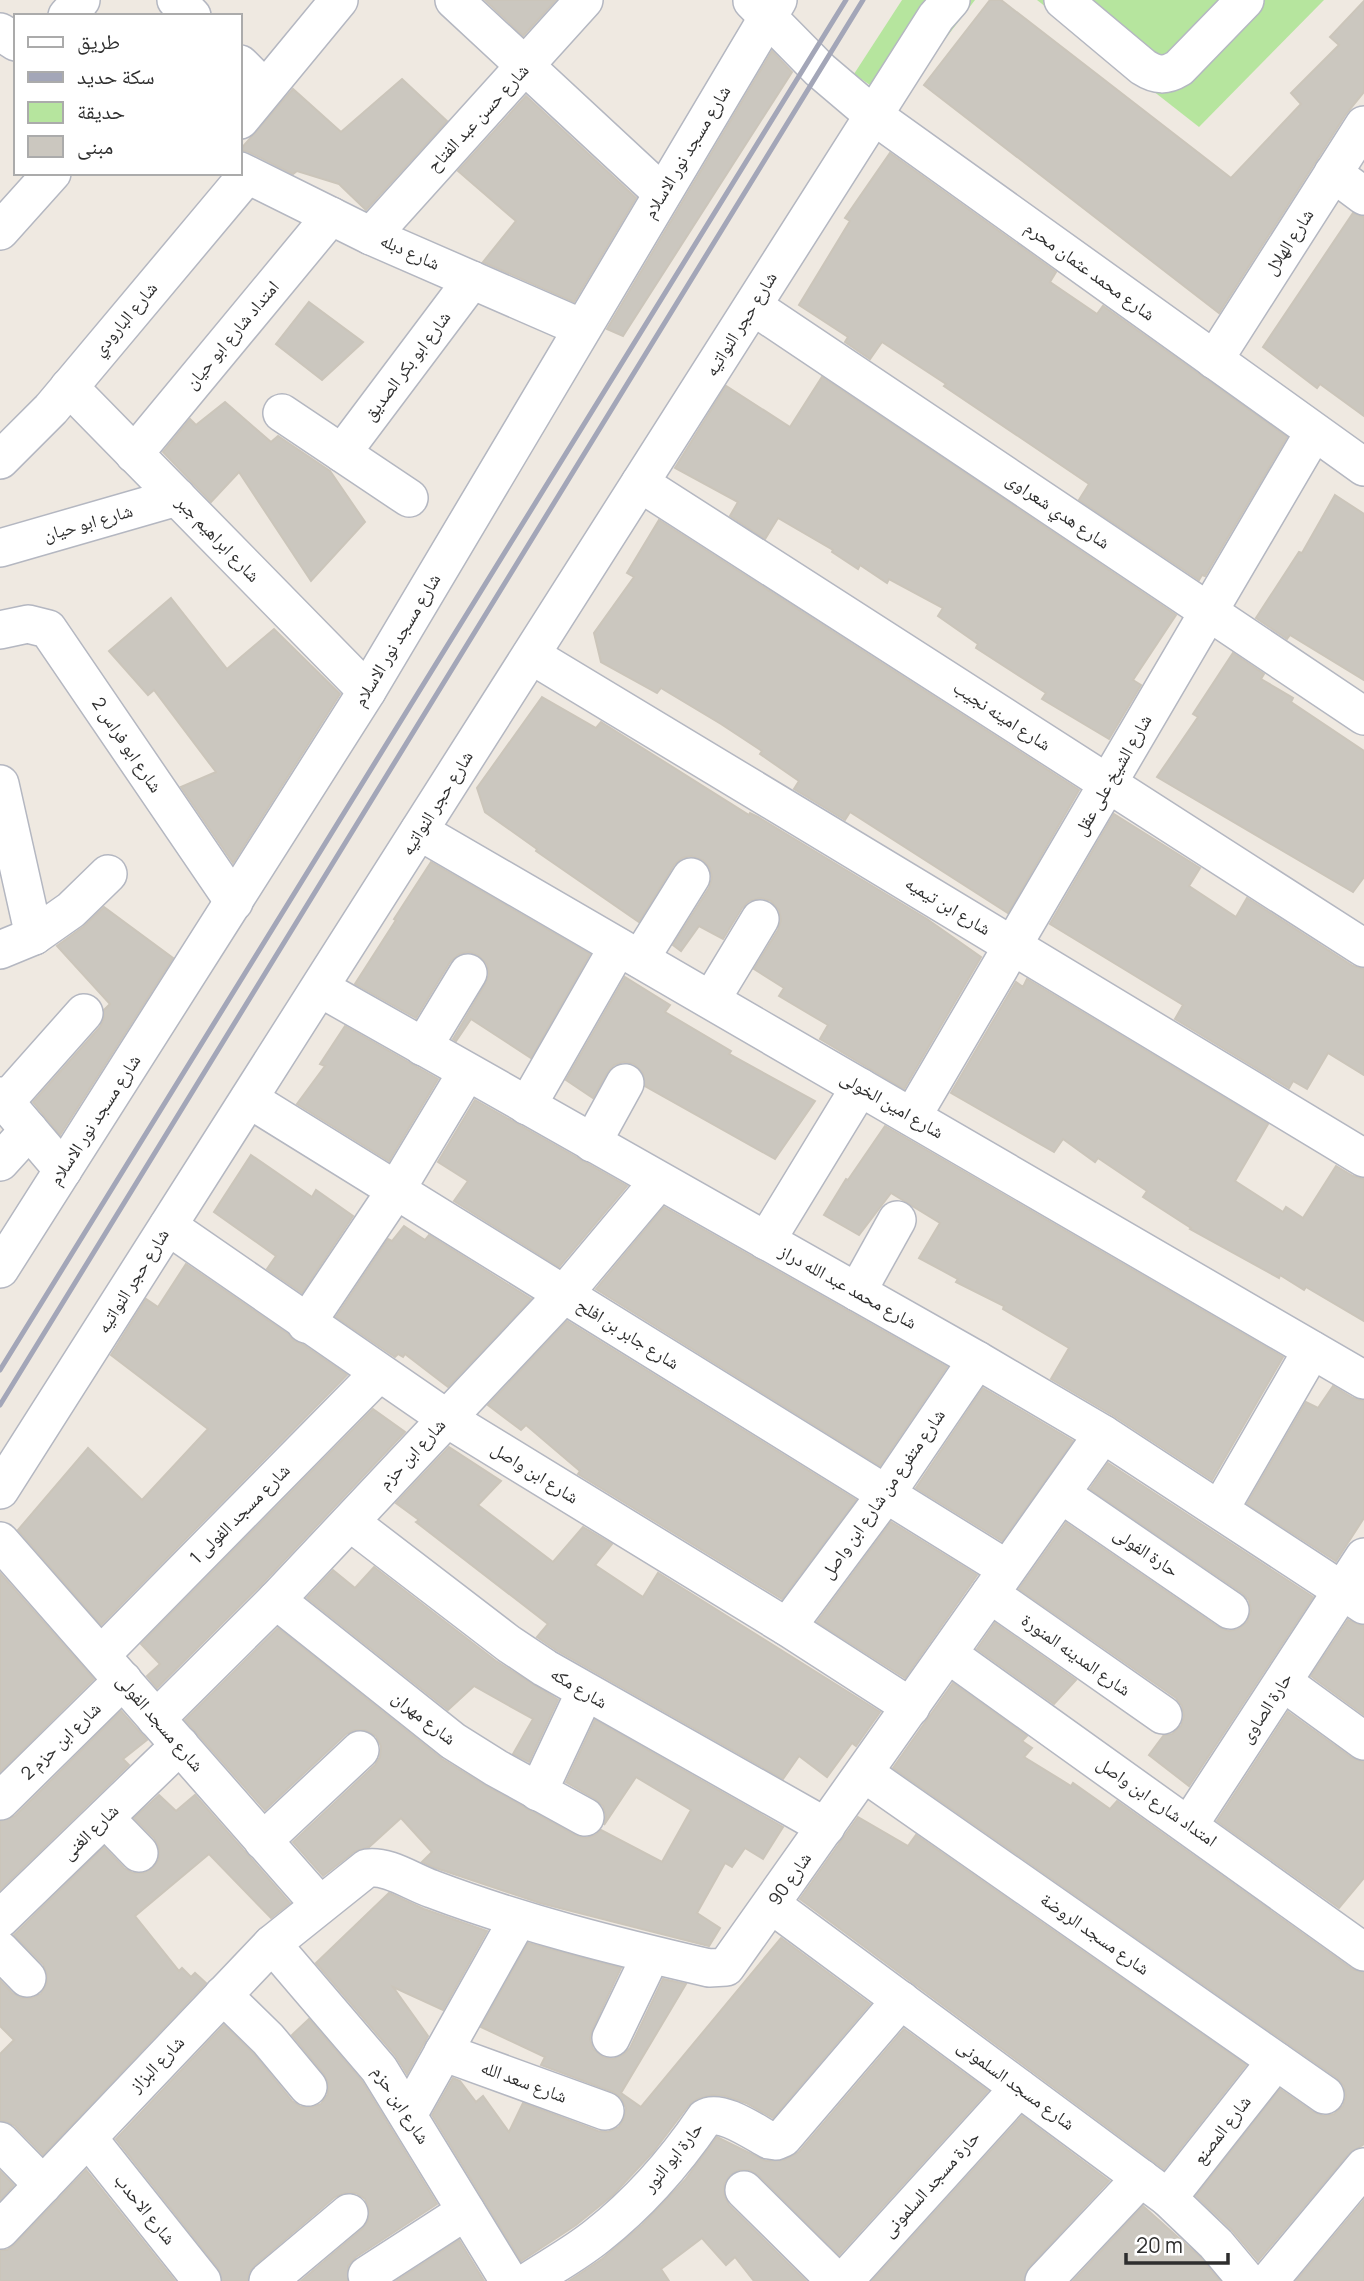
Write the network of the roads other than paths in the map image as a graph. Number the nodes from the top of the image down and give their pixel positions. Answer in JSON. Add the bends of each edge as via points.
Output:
{"nodes":[{"id":1,"x":81,"y":0,"type":"edge"},
{"id":2,"x":176,"y":0,"type":"edge"},
{"id":3,"x":339,"y":0,"type":"edge"},
{"id":4,"x":454,"y":0,"type":"edge"},
{"id":5,"x":584,"y":0,"type":"edge"},
{"id":6,"x":951,"y":0,"type":"edge"},
{"id":7,"x":1063,"y":0,"type":"edge"},
{"id":8,"x":1245,"y":0,"type":"edge"},
{"id":9,"x":766,"y":5,"type":"edge"},
{"id":10,"x":69,"y":14,"type":"edge"},
{"id":11,"x":190,"y":14,"type":"edge"},
{"id":12,"x":242,"y":66,"type":"edge"},
{"id":13,"x":525,"y":68,"type":"junction"},
{"id":14,"x":265,"y":89,"type":"junction"},
{"id":15,"x":873,"y":116,"type":"junction"},
{"id":16,"x":242,"y":118,"type":"edge"},
{"id":17,"x":1364,"y":125,"type":"edge"},
{"id":18,"x":243,"y":173,"type":"edge"},
{"id":19,"x":1333,"y":173,"type":"junction"},
{"id":20,"x":50,"y":175,"type":"edge"},
{"id":21,"x":241,"y":175,"type":"edge"},
{"id":22,"x":662,"y":193,"type":"junction"},
{"id":23,"x":1364,"y":196,"type":"edge"},
{"id":24,"x":331,"y":216,"type":"junction"},
{"id":25,"x":0,"y":231,"type":"edge"},
{"id":26,"x":371,"y":236,"type":"junction"},
{"id":27,"x":472,"y":280,"type":"junction"},
{"id":28,"x":753,"y":306,"type":"junction"},
{"id":29,"x":582,"y":328,"type":"junction"},
{"id":30,"x":1213,"y":360,"type":"junction"},
{"id":31,"x":69,"y":387,"type":"junction"},
{"id":32,"x":282,"y":412,"type":"dead end"},
{"id":33,"x":1314,"y":432,"type":"junction"},
{"id":34,"x":342,"y":453,"type":"junction"},
{"id":35,"x":134,"y":454,"type":"junction"},
{"id":36,"x":0,"y":460,"type":"edge"},
{"id":37,"x":1364,"y":467,"type":"edge"},
{"id":38,"x":640,"y":483,"type":"junction"},
{"id":39,"x":177,"y":497,"type":"junction"},
{"id":40,"x":409,"y":498,"type":"dead end"},
{"id":41,"x":0,"y":548,"type":"edge"},
{"id":42,"x":1209,"y":612,"type":"junction"},
{"id":43,"x":0,"y":630,"type":"edge"},
{"id":44,"x":531,"y":655,"type":"junction"},
{"id":45,"x":367,"y":691,"type":"junction"},
{"id":46,"x":1364,"y":716,"type":"edge"},
{"id":47,"x":0,"y":784,"type":"edge"},
{"id":48,"x":1108,"y":784,"type":"junction"},
{"id":49,"x":419,"y":831,"type":"junction"},
{"id":50,"x":108,"y":874,"type":"dead end"},
{"id":51,"x":691,"y":877,"type":"dead end"},
{"id":52,"x":234,"y":902,"type":"junction"},
{"id":53,"x":760,"y":919,"type":"dead end"},
{"id":54,"x":34,"y":936,"type":"junction"},
{"id":55,"x":1013,"y":946,"type":"junction"},
{"id":56,"x":1364,"y":948,"type":"edge"},
{"id":57,"x":0,"y":950,"type":"edge"},
{"id":58,"x":629,"y":953,"type":"junction"},
{"id":59,"x":468,"y":973,"type":"dead end"},
{"id":60,"x":320,"y":988,"type":"junction"},
{"id":61,"x":711,"y":1000,"type":"junction"},
{"id":62,"x":84,"y":1013,"type":"dead end"},
{"id":63,"x":423,"y":1047,"type":"junction"},
{"id":64,"x":467,"y":1072,"type":"junction"},
{"id":65,"x":625,"y":1083,"type":"dead end"},
{"id":66,"x":860,"y":1087,"type":"junction"},
{"id":67,"x":2,"y":1099,"type":"edge"},
{"id":68,"x":249,"y":1099,"type":"junction"},
{"id":69,"x":527,"y":1106,"type":"junction"},
{"id":70,"x":912,"y":1117,"type":"junction"},
{"id":71,"x":29,"y":1130,"type":"junction"},
{"id":72,"x":592,"y":1143,"type":"junction"},
{"id":73,"x":1364,"y":1158,"type":"edge"},
{"id":74,"x":0,"y":1161,"type":"edge"},
{"id":75,"x":63,"y":1170,"type":"junction"},
{"id":76,"x":659,"y":1181,"type":"junction"},
{"id":77,"x":396,"y":1190,"type":"junction"},
{"id":78,"x":897,"y":1220,"type":"dead end"},
{"id":79,"x":168,"y":1226,"type":"junction"},
{"id":80,"x":766,"y":1241,"type":"junction"},
{"id":81,"x":0,"y":1269,"type":"edge"},
{"id":82,"x":857,"y":1292,"type":"junction"},
{"id":83,"x":564,"y":1294,"type":"junction"},
{"id":84,"x":306,"y":1324,"type":"junction"},
{"id":85,"x":1312,"y":1350,"type":"junction"},
{"id":86,"x":976,"y":1360,"type":"junction"},
{"id":87,"x":379,"y":1373,"type":"junction"},
{"id":88,"x":1364,"y":1380,"type":"edge"},
{"id":89,"x":446,"y":1418,"type":"junction"},
{"id":90,"x":1103,"y":1434,"type":"junction"},
{"id":91,"x":0,"y":1490,"type":"edge"},
{"id":92,"x":886,"y":1494,"type":"junction"},
{"id":93,"x":1061,"y":1494,"type":"junction"},
{"id":94,"x":1220,"y":1509,"type":"junction"},
{"id":95,"x":350,"y":1522,"type":"junction"},
{"id":96,"x":0,"y":1541,"type":"edge"},
{"id":97,"x":1364,"y":1557,"type":"edge"},
{"id":98,"x":999,"y":1582,"type":"junction"},
{"id":99,"x":1354,"y":1598,"type":"edge"},
{"id":100,"x":276,"y":1600,"type":"junction"},
{"id":101,"x":1230,"y":1610,"type":"dead end"},
{"id":102,"x":787,"y":1627,"type":"junction"},
{"id":103,"x":948,"y":1654,"type":"junction"},
{"id":104,"x":112,"y":1668,"type":"junction"},
{"id":105,"x":1283,"y":1682,"type":"junction"},
{"id":106,"x":585,"y":1692,"type":"junction"},
{"id":107,"x":911,"y":1707,"type":"junction"},
{"id":108,"x":1163,"y":1715,"type":"dead end"},
{"id":109,"x":168,"y":1732,"type":"junction"},
{"id":110,"x":1364,"y":1741,"type":"edge"},
{"id":111,"x":360,"y":1750,"type":"dead end"},
{"id":112,"x":864,"y":1773,"type":"junction"},
{"id":113,"x":538,"y":1792,"type":"junction"},
{"id":114,"x":0,"y":1801,"type":"edge"},
{"id":115,"x":585,"y":1817,"type":"dead end"},
{"id":116,"x":105,"y":1818,"type":"junction"},
{"id":117,"x":1189,"y":1825,"type":"junction"},
{"id":118,"x":826,"y":1827,"type":"junction"},
{"id":119,"x":263,"y":1841,"type":"junction"},
{"id":120,"x":139,"y":1853,"type":"dead end"},
{"id":121,"x":320,"y":1905,"type":"junction"},
{"id":122,"x":772,"y":1905,"type":"junction"},
{"id":123,"x":0,"y":1919,"type":"edge"},
{"id":124,"x":518,"y":1919,"type":"junction"},
{"id":125,"x":272,"y":1944,"type":"junction"},
{"id":126,"x":0,"y":1950,"type":"edge"},
{"id":127,"x":1364,"y":1952,"type":"edge"},
{"id":128,"x":651,"y":1955,"type":"junction"},
{"id":129,"x":27,"y":1978,"type":"dead end"},
{"id":130,"x":223,"y":1995,"type":"junction"},
{"id":131,"x":901,"y":2000,"type":"junction"},
{"id":132,"x":611,"y":2038,"type":"dead end"},
{"id":133,"x":443,"y":2052,"type":"junction"},
{"id":134,"x":1276,"y":2061,"type":"junction"},
{"id":135,"x":308,"y":2087,"type":"dead end"},
{"id":136,"x":1019,"y":2088,"type":"junction"},
{"id":137,"x":1325,"y":2095,"type":"dead end"},
{"id":138,"x":605,"y":2111,"type":"dead end"},
{"id":139,"x":408,"y":2115,"type":"junction"},
{"id":140,"x":88,"y":2138,"type":"junction"},
{"id":141,"x":0,"y":2141,"type":"edge"},
{"id":142,"x":1364,"y":2167,"type":"edge"},
{"id":143,"x":43,"y":2185,"type":"junction"},
{"id":144,"x":1155,"y":2188,"type":"junction"},
{"id":145,"x":744,"y":2190,"type":"dead end"},
{"id":146,"x":466,"y":2211,"type":"junction"},
{"id":147,"x":349,"y":2213,"type":"dead end"},
{"id":148,"x":0,"y":2230,"type":"edge"},
{"id":149,"x":367,"y":2274,"type":"dead end"},
{"id":150,"x":202,"y":2281,"type":"edge"},
{"id":151,"x":268,"y":2281,"type":"edge"},
{"id":152,"x":509,"y":2281,"type":"edge"},
{"id":153,"x":529,"y":2281,"type":"edge"},
{"id":154,"x":836,"y":2281,"type":"edge"},
{"id":155,"x":844,"y":2281,"type":"edge"},
{"id":156,"x":1044,"y":2281,"type":"edge"},
{"id":157,"x":1247,"y":2281,"type":"edge"},
{"id":158,"x":1269,"y":2281,"type":"edge"}],
"edges":[{"from":1,"to":10,"type":"street"},
{"from":2,"to":11,"type":"street"},
{"from":3,"to":14,"type":"street"},
{"from":4,"to":13,"type":"street"},
{"from":5,"to":13,"type":"street","name":"شارع حسن عبد الفتاح"},
{"from":6,"to":15,"type":"street","name":"شارع حجر النواتيه","via":[[936,16]]},
{"from":7,"to":8,"type":"street","via":[[1143,67],[1165,75],[1179,68]]},
{"from":9,"to":15,"type":"street","name":"شارع محمد عثمان محرم","via":[[820,69]]},
{"from":9,"to":22,"type":"street","name":"شارع مسجد نور الاسلام"},
{"from":12,"to":14,"type":"street"},
{"from":13,"to":22,"type":"street"},
{"from":13,"to":26,"type":"street","name":"شارع حسن عبد الفتاح"},
{"from":14,"to":16,"type":"street"},
{"from":15,"to":28,"type":"street","name":"شارع حجر النواتيه"},
{"from":15,"to":30,"type":"street","name":"شارع محمد عثمان محرم"},
{"from":17,"to":19,"type":"street","name":"شارع الهلال"},
{"from":18,"to":24,"type":"street","name":"شارع دبله"},
{"from":19,"to":23,"type":"street"},
{"from":19,"to":30,"type":"street","name":"شارع الهلال"},
{"from":20,"to":25,"type":"street"},
{"from":21,"to":31,"type":"street","name":"شارع البارودي"},
{"from":22,"to":29,"type":"street","name":"شارع مسجد نور الاسلام"},
{"from":24,"to":26,"type":"street","name":"شارع دبله"},
{"from":24,"to":35,"type":"street","name":"امتداد شارع ابو حيان"},
{"from":26,"to":27,"type":"street","name":"شارع دبله"},
{"from":27,"to":29,"type":"street","name":"شارع دبله"},
{"from":27,"to":34,"type":"street","name":"شارع ابو بكر الصديق"},
{"from":28,"to":38,"type":"street","name":"شارع حجر النواتيه"},
{"from":28,"to":42,"type":"street","name":"شارع هدي شعراوى"},
{"from":29,"to":45,"type":"street","name":"شارع مسجد نور الاسلام"},
{"from":30,"to":33,"type":"street","name":"شارع محمد عثمان محرم"},
{"from":31,"to":35,"type":"street","name":"شارع ابراهيم جبر"},
{"from":31,"to":36,"type":"street","name":"شارع البارودي"},
{"from":32,"to":34,"type":"street"},
{"from":33,"to":37,"type":"street","name":"شارع محمد عثمان محرم"},
{"from":33,"to":42,"type":"street","name":"شارع الشيخ على عقل"},
{"from":34,"to":40,"type":"street"},
{"from":35,"to":39,"type":"street","name":"شارع ابراهيم جبر"},
{"from":38,"to":44,"type":"street","name":"شارع حجر النواتيه"},
{"from":38,"to":48,"type":"street","name":"شارع امينه نجيب"},
{"from":39,"to":41,"type":"street","name":"شارع ابو حيان"},
{"from":39,"to":45,"type":"street","name":"شارع ابراهيم جبر"},
{"from":42,"to":46,"type":"street","name":"شارع هدي شعراوى"},
{"from":42,"to":48,"type":"street","name":"شارع الشيخ على عقل"},
{"from":43,"to":52,"type":"street","name":"شارع ابو فراس 2","via":[[28,624],[48,629]]},
{"from":44,"to":49,"type":"street","name":"شارع حجر النواتيه"},
{"from":44,"to":55,"type":"street","name":"شارع ابن تيميه"},
{"from":45,"to":52,"type":"street","name":"شارع مسجد نور الاسلام"},
{"from":47,"to":54,"type":"street"},
{"from":48,"to":55,"type":"street","name":"شارع الشيخ على عقل"},
{"from":48,"to":56,"type":"street","name":"شارع امينه نجيب"},
{"from":49,"to":58,"type":"street","name":"شارع امين الخولى"},
{"from":49,"to":60,"type":"street","name":"شارع حجر النواتيه"},
{"from":50,"to":54,"type":"street","via":[[71,910]]},
{"from":51,"to":58,"type":"street"},
{"from":52,"to":75,"type":"street","name":"شارع مسجد نور الاسلام"},
{"from":53,"to":61,"type":"street"},
{"from":54,"to":57,"type":"street"},
{"from":55,"to":70,"type":"street","name":"شارع الشيخ على عقل"},
{"from":55,"to":73,"type":"street","name":"شارع ابن تيميه"},
{"from":58,"to":61,"type":"street","name":"شارع امين الخولى"},
{"from":58,"to":69,"type":"street"},
{"from":59,"to":63,"type":"street"},
{"from":60,"to":63,"type":"street","name":"شارع محمد عبد الله دراز"},
{"from":60,"to":68,"type":"street","name":"شارع حجر النواتيه"},
{"from":61,"to":66,"type":"street","name":"شارع امين الخولى"},
{"from":62,"to":67,"type":"street"},
{"from":63,"to":64,"type":"street","name":"شارع محمد عبد الله دراز"},
{"from":64,"to":69,"type":"street","name":"شارع محمد عبد الله دراز"},
{"from":64,"to":77,"type":"street"},
{"from":65,"to":72,"type":"street"},
{"from":66,"to":70,"type":"street","name":"شارع امين الخولى"},
{"from":66,"to":80,"type":"street"},
{"from":67,"to":71,"type":"street"},
{"from":68,"to":77,"type":"street","name":"شارع جابر بن افلح"},
{"from":68,"to":79,"type":"street","name":"شارع حجر النواتيه"},
{"from":69,"to":72,"type":"street","name":"شارع محمد عبد الله دراز"},
{"from":70,"to":85,"type":"street","name":"شارع امين الخولى"},
{"from":71,"to":74,"type":"street"},
{"from":71,"to":75,"type":"street"},
{"from":72,"to":76,"type":"street","name":"شارع محمد عبد الله دراز"},
{"from":75,"to":81,"type":"street","name":"شارع مسجد نور الاسلام"},
{"from":76,"to":80,"type":"street","name":"شارع محمد عبد الله دراز"},
{"from":76,"to":83,"type":"street","name":"شارع ابن حزم"},
{"from":77,"to":83,"type":"street","name":"شارع جابر بن افلح"},
{"from":77,"to":84,"type":"street"},
{"from":78,"to":82,"type":"street"},
{"from":79,"to":84,"type":"street","name":"شارع ابن واصل"},
{"from":79,"to":91,"type":"street","name":"شارع حجر النواتيه"},
{"from":80,"to":82,"type":"street","name":"شارع محمد عبد الله دراز"},
{"from":82,"to":86,"type":"street","name":"شارع محمد عبد الله دراز"},
{"from":83,"to":89,"type":"street","name":"شارع ابن حزم"},
{"from":83,"to":92,"type":"street","name":"شارع جابر بن افلح"},
{"from":84,"to":87,"type":"street","name":"شارع ابن واصل"},
{"from":85,"to":88,"type":"street","name":"شارع امين الخولى"},
{"from":85,"to":94,"type":"street"},
{"from":86,"to":90,"type":"street","name":"شارع محمد عبد الله دراز"},
{"from":86,"to":92,"type":"street","name":"شارع متفرع من شارع ابن واصل"},
{"from":87,"to":89,"type":"street","name":"شارع ابن واصل"},
{"from":87,"to":104,"type":"street","name":"شارع مسجد الفولى 1"},
{"from":89,"to":95,"type":"street","name":"شارع ابن حزم"},
{"from":89,"to":102,"type":"street","name":"شارع ابن واصل"},
{"from":90,"to":93,"type":"street","name":"شارع 90"},
{"from":90,"to":94,"type":"street","name":"شارع محمد عبد الله دراز"},
{"from":92,"to":98,"type":"street","name":"شارع جابر بن افلح"},
{"from":92,"to":102,"type":"street","name":"شارع متفرع من شارع ابن واصل"},
{"from":93,"to":98,"type":"street","name":"شارع 90"},
{"from":93,"to":101,"type":"street","name":"حارة الفولى"},
{"from":94,"to":99,"type":"street","name":"شارع محمد عبد الله دراز"},
{"from":95,"to":100,"type":"street","name":"شارع ابن حزم"},
{"from":95,"to":106,"type":"street","name":"شارع مكه","via":[[509,1644]]},
{"from":96,"to":104,"type":"street","name":"شارع مسجد الفولى"},
{"from":97,"to":99,"type":"street"},
{"from":98,"to":103,"type":"street","name":"شارع 90"},
{"from":98,"to":108,"type":"street","name":"شارع المدينه المنورة"},
{"from":99,"to":105,"type":"street","name":"حارة الصاوى"},
{"from":100,"to":109,"type":"street","name":"شارع ابن حزم"},
{"from":100,"to":113,"type":"street","name":"شارع مهران","via":[[432,1726]]},
{"from":102,"to":107,"type":"street","name":"شارع ابن واصل"},
{"from":103,"to":107,"type":"street","name":"شارع 90"},
{"from":103,"to":117,"type":"street","name":"امتداد شارع ابن واصل"},
{"from":104,"to":109,"type":"street","name":"شارع مسجد الفولى"},
{"from":104,"to":114,"type":"street","name":"شارع ابن حزم 2"},
{"from":105,"to":110,"type":"street"},
{"from":105,"to":117,"type":"street","name":"حارة الصاوى"},
{"from":106,"to":113,"type":"street"},
{"from":106,"to":118,"type":"street","name":"شارع مكه"},
{"from":107,"to":112,"type":"street","name":"شارع 90"},
{"from":109,"to":116,"type":"street","name":"شارع الغنى"},
{"from":109,"to":119,"type":"street","name":"شارع مسجد الفولى"},
{"from":111,"to":119,"type":"street"},
{"from":112,"to":118,"type":"street","name":"شارع 90"},
{"from":112,"to":134,"type":"street","name":"شارع مسجد الروضة"},
{"from":113,"to":115,"type":"street","name":"شارع مهران"},
{"from":116,"to":120,"type":"street"},
{"from":116,"to":123,"type":"street","name":"شارع الغنى"},
{"from":117,"to":127,"type":"street","name":"امتداد شارع ابن واصل"},
{"from":118,"to":122,"type":"street","name":"شارع 90"},
{"from":119,"to":121,"type":"street","name":"شارع مسجد الفولى"},
{"from":121,"to":124,"type":"street","name":"شارع 90","via":[[360,1872],[374,1867]]},
{"from":121,"to":125,"type":"street","name":"شارع البزاز"},
{"from":122,"to":128,"type":"street","name":"شارع 90","via":[[726,1967],[715,1969]]},
{"from":122,"to":131,"type":"street","name":"شارع مسجد السلمونى"},
{"from":124,"to":128,"type":"street","name":"شارع 90"},
{"from":124,"to":133,"type":"street"},
{"from":125,"to":130,"type":"street","name":"شارع البزاز"},
{"from":125,"to":139,"type":"street","name":"شارع ابن حزم","via":[[362,2048]]},
{"from":126,"to":129,"type":"street"},
{"from":128,"to":132,"type":"street"},
{"from":130,"to":135,"type":"street"},
{"from":130,"to":140,"type":"street","name":"شارع البزاز"},
{"from":131,"to":136,"type":"street","name":"شارع مسجد السلمونى"},
{"from":131,"to":153,"type":"street","name":"حارة ابو النور","via":[[783,2138],[769,2140],[710,2114],[620,2217]]},
{"from":133,"to":138,"type":"street","name":"شارع سعد الله"},
{"from":133,"to":139,"type":"street"},
{"from":134,"to":137,"type":"street","name":"شارع مسجد الروضة"},
{"from":134,"to":144,"type":"street","name":"شارع المصنع"},
{"from":136,"to":144,"type":"street","name":"شارع مسجد السلمونى"},
{"from":136,"to":155,"type":"street","name":"حارة مسجد السلمونى"},
{"from":139,"to":146,"type":"street","name":"شارع ابن حزم"},
{"from":140,"to":143,"type":"street","name":"شارع البزاز"},
{"from":140,"to":150,"type":"street","name":"شارع الاحدب"},
{"from":141,"to":143,"type":"street"},
{"from":142,"to":158,"type":"street"},
{"from":143,"to":148,"type":"street","name":"شارع البزاز"},
{"from":144,"to":156,"type":"street","name":"شارع المصنع"},
{"from":144,"to":157,"type":"street","name":"شارع مسجد السلمونى","via":[[1216,2244]]},
{"from":145,"to":154,"type":"street"},
{"from":146,"to":149,"type":"street"},
{"from":146,"to":152,"type":"street","name":"شارع ابن حزم"},
{"from":147,"to":151,"type":"street"}]}
